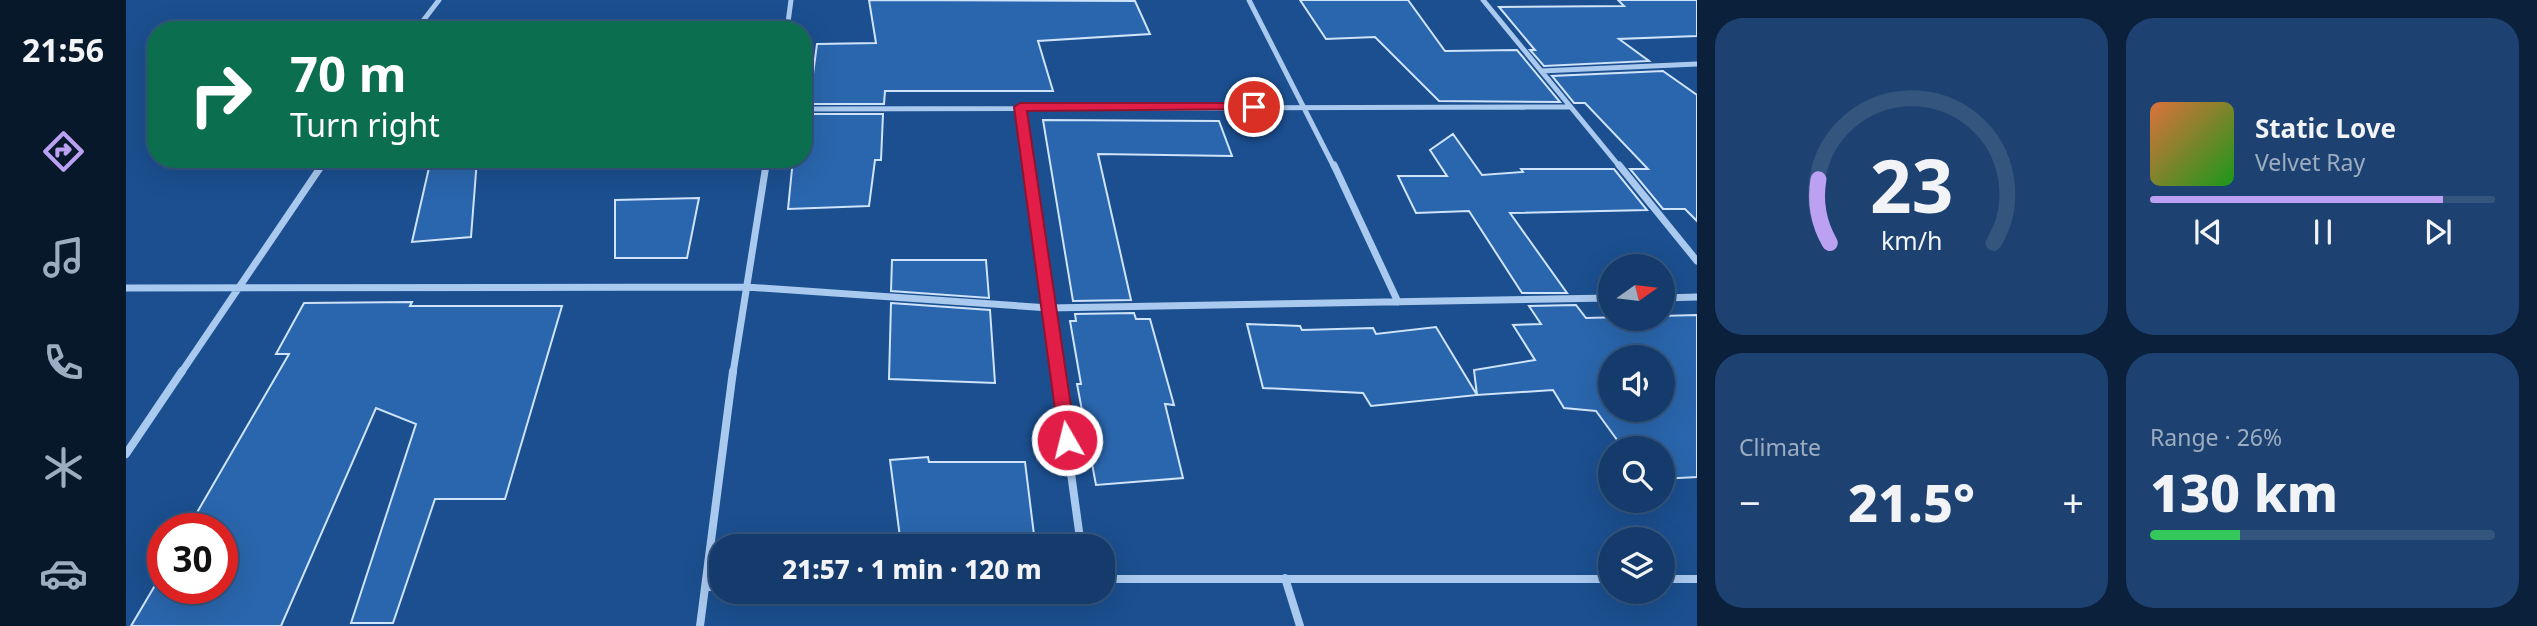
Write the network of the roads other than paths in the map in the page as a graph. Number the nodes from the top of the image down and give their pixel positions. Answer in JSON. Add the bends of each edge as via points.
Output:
{"nodes":[{"id":1,"x":439,"y":0,"type":"edge"},
{"id":2,"x":791,"y":0,"type":"edge"},
{"id":3,"x":1249,"y":0,"type":"edge"},
{"id":4,"x":1483,"y":0,"type":"edge"},
{"id":5,"x":423,"y":21,"type":"edge"},
{"id":6,"x":788,"y":21,"type":"edge"},
{"id":7,"x":1697,"y":64,"type":"edge"},
{"id":8,"x":1541,"y":71,"type":"junction"},
{"id":9,"x":1020,"y":107,"type":"junction"},
{"id":10,"x":1306,"y":107,"type":"junction"},
{"id":11,"x":1569,"y":107,"type":"junction"},
{"id":12,"x":812,"y":109,"type":"edge"},
{"id":13,"x":320,"y":168,"type":"edge"},
{"id":14,"x":766,"y":168,"type":"edge"},
{"id":15,"x":1697,"y":261,"type":"edge"},
{"id":16,"x":238,"y":286,"type":"junction"},
{"id":17,"x":746,"y":287,"type":"junction"},
{"id":18,"x":126,"y":288,"type":"edge"},
{"id":19,"x":1697,"y":297,"type":"edge"},
{"id":20,"x":1598,"y":298,"type":"edge"},
{"id":21,"x":1675,"y":298,"type":"edge"},
{"id":22,"x":1398,"y":302,"type":"junction"},
{"id":23,"x":1048,"y":308,"type":"junction"},
{"id":24,"x":126,"y":454,"type":"edge"},
{"id":25,"x":1080,"y":534,"type":"edge"},
{"id":26,"x":1285,"y":578,"type":"junction"},
{"id":27,"x":1115,"y":579,"type":"edge"},
{"id":28,"x":1598,"y":579,"type":"edge"},
{"id":29,"x":1675,"y":579,"type":"edge"},
{"id":30,"x":1697,"y":579,"type":"edge"},
{"id":31,"x":706,"y":587,"type":"joint"},
{"id":32,"x":700,"y":626,"type":"edge"},
{"id":33,"x":1300,"y":626,"type":"edge"}],
"edges":[{"from":1,"to":5,"type":"street"},
{"from":2,"to":6,"type":"street"},
{"from":3,"to":10,"type":"street"},
{"from":4,"to":8,"type":"street"},
{"from":7,"to":8,"type":"street"},
{"from":8,"to":11,"type":"street"},
{"from":9,"to":10,"type":"street"},
{"from":9,"to":12,"type":"street"},
{"from":9,"to":23,"type":"street"},
{"from":10,"to":11,"type":"street"},
{"from":10,"to":22,"type":"street"},
{"from":11,"to":15,"type":"street"},
{"from":13,"to":16,"type":"street"},
{"from":14,"to":17,"type":"street"},
{"from":16,"to":17,"type":"street"},
{"from":16,"to":18,"type":"street"},
{"from":16,"to":24,"type":"street"},
{"from":17,"to":23,"type":"street"},
{"from":17,"to":31,"type":"street"},
{"from":19,"to":21,"type":"street"},
{"from":20,"to":22,"type":"street"},
{"from":22,"to":23,"type":"street"},
{"from":23,"to":25,"type":"street"},
{"from":26,"to":27,"type":"street"},
{"from":26,"to":28,"type":"street"},
{"from":26,"to":33,"type":"street"},
{"from":29,"to":30,"type":"street"},
{"from":31,"to":32,"type":"street"}]}
